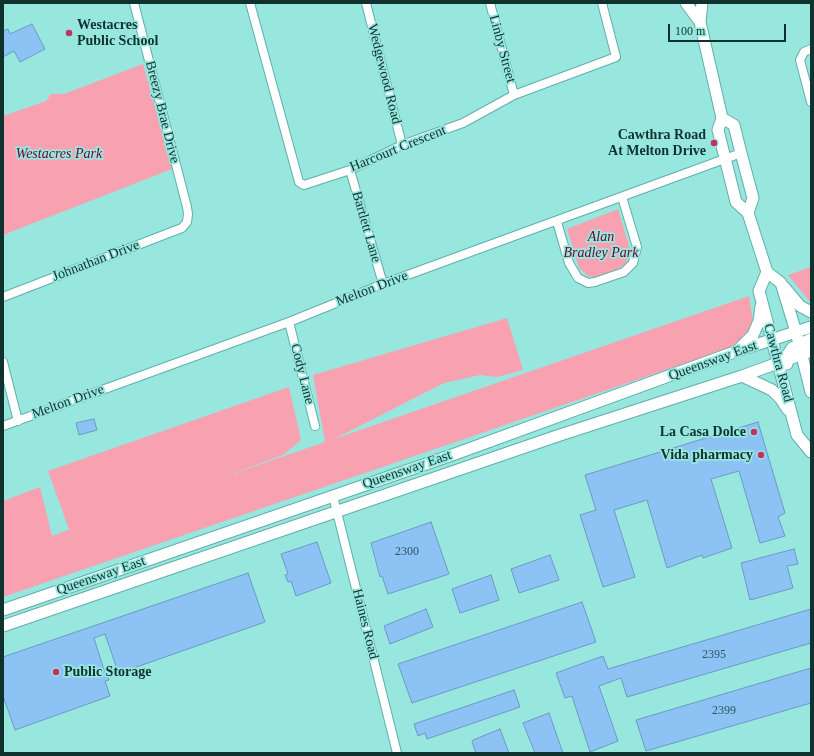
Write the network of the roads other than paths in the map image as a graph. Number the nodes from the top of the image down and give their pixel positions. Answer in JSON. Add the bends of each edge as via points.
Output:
{"nodes":[{"id":1,"x":134,"y":3,"type":"edge"},
{"id":2,"x":250,"y":3,"type":"edge"},
{"id":3,"x":366,"y":3,"type":"edge"},
{"id":4,"x":490,"y":3,"type":"edge"},
{"id":5,"x":602,"y":3,"type":"edge"},
{"id":6,"x":686,"y":3,"type":"edge"},
{"id":7,"x":702,"y":3,"type":"edge"},
{"id":8,"x":700,"y":22,"type":"junction"},
{"id":9,"x":811,"y":49,"type":"edge"},
{"id":10,"x":514,"y":95,"type":"junction"},
{"id":11,"x":811,"y":102,"type":"edge"},
{"id":12,"x":722,"y":118,"type":"junction"},
{"id":13,"x":402,"y":145,"type":"junction"},
{"id":14,"x":741,"y":153,"type":"junction"},
{"id":15,"x":724,"y":159,"type":"junction"},
{"id":16,"x":350,"y":170,"type":"junction"},
{"id":17,"x":622,"y":197,"type":"junction"},
{"id":18,"x":748,"y":213,"type":"junction"},
{"id":19,"x":187,"y":222,"type":"joint"},
{"id":20,"x":557,"y":222,"type":"junction"},
{"id":21,"x":767,"y":272,"type":"junction"},
{"id":22,"x":383,"y":284,"type":"junction"},
{"id":23,"x":781,"y":284,"type":"junction"},
{"id":24,"x":3,"y":297,"type":"edge"},
{"id":25,"x":762,"y":299,"type":"junction"},
{"id":26,"x":811,"y":312,"type":"edge"},
{"id":27,"x":289,"y":322,"type":"junction"},
{"id":28,"x":811,"y":327,"type":"edge"},
{"id":29,"x":798,"y":338,"type":"junction"},
{"id":30,"x":811,"y":339,"type":"edge"},
{"id":31,"x":772,"y":340,"type":"junction"},
{"id":32,"x":738,"y":351,"type":"junction"},
{"id":33,"x":806,"y":353,"type":"edge"},
{"id":34,"x":783,"y":361,"type":"junction"},
{"id":35,"x":3,"y":362,"type":"edge"},
{"id":36,"x":742,"y":376,"type":"junction"},
{"id":37,"x":811,"y":392,"type":"edge"},
{"id":38,"x":792,"y":417,"type":"junction"},
{"id":39,"x":18,"y":421,"type":"junction"},
{"id":40,"x":3,"y":426,"type":"edge"},
{"id":41,"x":315,"y":426,"type":"dead end"},
{"id":42,"x":811,"y":451,"type":"edge"},
{"id":43,"x":333,"y":496,"type":"junction"},
{"id":44,"x":336,"y":512,"type":"junction"},
{"id":45,"x":3,"y":610,"type":"edge"},
{"id":46,"x":3,"y":626,"type":"edge"},
{"id":47,"x":397,"y":753,"type":"edge"}],
"edges":[{"from":1,"to":19,"type":"street","name":"Breezy Brae Drive","via":[[187,207]]},
{"from":2,"to":16,"type":"street","name":"Harcourt Crescent","via":[[299,182],[304,185]]},
{"from":3,"to":13,"type":"street","name":"Wedgewood Road"},
{"from":4,"to":10,"type":"street","name":"Linby Street"},
{"from":5,"to":10,"type":"street","name":"Harcourt Crescent","via":[[616,57]]},
{"from":6,"to":8,"type":"main road"},
{"from":7,"to":8,"type":"main road"},
{"from":8,"to":12,"type":"main road"},
{"from":9,"to":11,"type":"street","via":[[804,52],[800,60]]},
{"from":10,"to":13,"type":"street","name":"Harcourt Crescent","via":[[463,123]]},
{"from":12,"to":14,"type":"main road","via":[[734,125]]},
{"from":12,"to":15,"type":"main road","via":[[718,130]]},
{"from":13,"to":16,"type":"street","name":"Harcourt Crescent"},
{"from":14,"to":15,"type":"street","name":"Melton Drive"},
{"from":14,"to":18,"type":"main road","via":[[753,198]]},
{"from":15,"to":17,"type":"street","name":"Melton Drive"},
{"from":15,"to":18,"type":"main road","via":[[736,202]]},
{"from":16,"to":22,"type":"street","name":"Bartlett Lane"},
{"from":17,"to":20,"type":"street","name":"Melton Drive"},
{"from":17,"to":20,"type":"street","via":[[637,247],[633,263],[624,272],[596,282],[588,283],[578,278],[569,263]]},
{"from":18,"to":21,"type":"main road"},
{"from":19,"to":24,"type":"street","name":"Johnathan Drive","via":[[182,228]]},
{"from":20,"to":22,"type":"street","name":"Melton Drive"},
{"from":21,"to":23,"type":"main road"},
{"from":21,"to":25,"type":"main road","name":"Cawthra Road","via":[[759,290]]},
{"from":22,"to":27,"type":"street","name":"Melton Drive"},
{"from":23,"to":26,"type":"main road","via":[[800,306]]},
{"from":23,"to":29,"type":"main road","name":"Cawthra Road"},
{"from":25,"to":31,"type":"main road","name":"Cawthra Road"},
{"from":25,"to":32,"type":"main road","via":[[758,325],[753,335]]},
{"from":27,"to":39,"type":"street","name":"Melton Drive"},
{"from":27,"to":41,"type":"street","name":"Cody Lane"},
{"from":28,"to":29,"type":"main road","name":"Queensway East"},
{"from":29,"to":30,"type":"main road"},
{"from":29,"to":31,"type":"main road","name":"Queensway East"},
{"from":29,"to":33,"type":"main road","name":"Cawthra Road"},
{"from":29,"to":34,"type":"main road"},
{"from":31,"to":32,"type":"main road","name":"Queensway East"},
{"from":31,"to":34,"type":"main road","name":"Cawthra Road"},
{"from":32,"to":43,"type":"main road","name":"Queensway East"},
{"from":33,"to":34,"type":"main road","name":"Queensway East"},
{"from":33,"to":37,"type":"main road","name":"Cawthra Road"},
{"from":34,"to":36,"type":"main road","name":"Queensway East"},
{"from":34,"to":38,"type":"main road","name":"Cawthra Road"},
{"from":35,"to":39,"type":"street"},
{"from":36,"to":38,"type":"main road","via":[[772,390]]},
{"from":36,"to":44,"type":"main road","name":"Queensway East"},
{"from":38,"to":42,"type":"main road","name":"Cawthra Road","via":[[797,435]]},
{"from":39,"to":40,"type":"street","name":"Melton Drive"},
{"from":43,"to":44,"type":"street","name":"Haines Road"},
{"from":43,"to":45,"type":"main road","name":"Queensway East"},
{"from":44,"to":46,"type":"main road","name":"Queensway East"},
{"from":44,"to":47,"type":"street","name":"Haines Road"}]}
